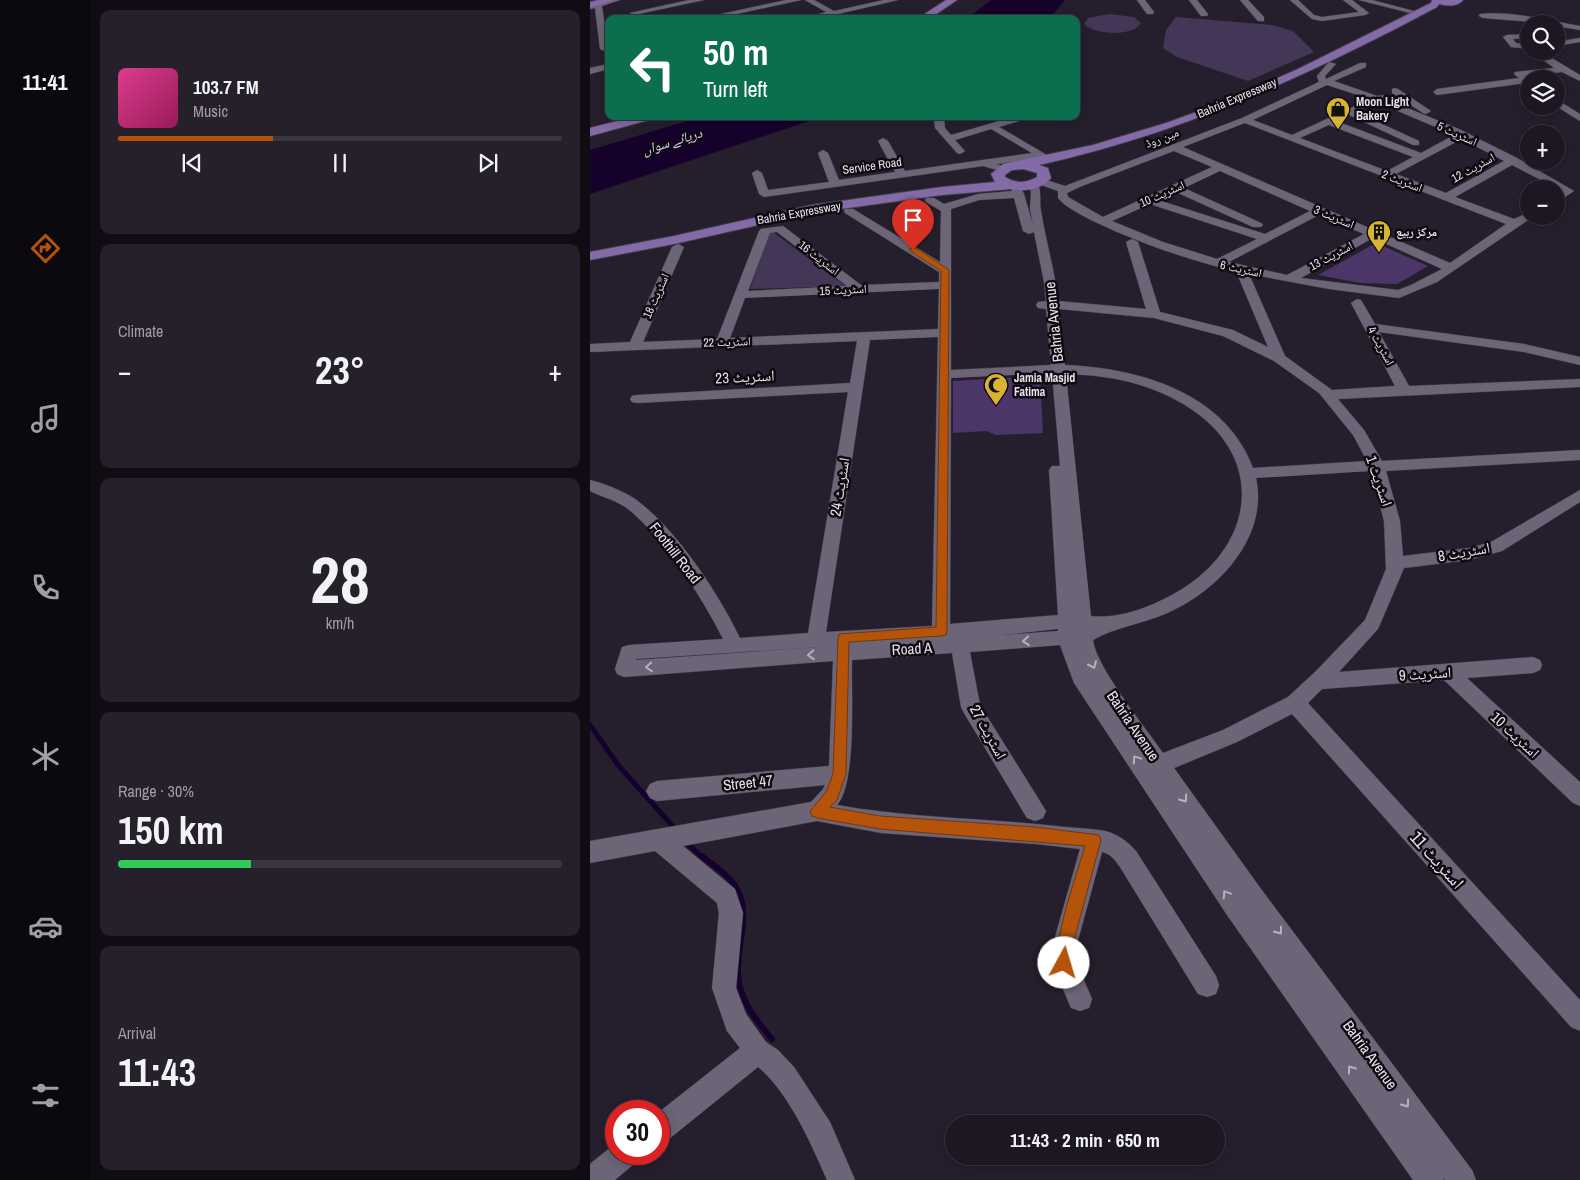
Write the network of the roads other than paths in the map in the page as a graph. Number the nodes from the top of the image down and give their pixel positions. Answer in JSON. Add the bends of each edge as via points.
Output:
{"nodes":[{"id":1,"x":609,"y":0,"type":"edge"},
{"id":2,"x":616,"y":0,"type":"edge"},
{"id":3,"x":700,"y":0,"type":"edge"},
{"id":4,"x":797,"y":0,"type":"edge"},
{"id":5,"x":808,"y":0,"type":"edge"},
{"id":6,"x":894,"y":0,"type":"edge"},
{"id":7,"x":952,"y":0,"type":"edge"},
{"id":8,"x":1141,"y":0,"type":"edge"},
{"id":9,"x":1193,"y":0,"type":"edge"},
{"id":10,"x":1244,"y":0,"type":"edge"},
{"id":11,"x":1294,"y":0,"type":"edge"},
{"id":12,"x":1347,"y":0,"type":"edge"},
{"id":13,"x":1363,"y":0,"type":"edge"},
{"id":14,"x":1436,"y":0,"type":"edge"},
{"id":15,"x":1458,"y":1,"type":"edge"},
{"id":16,"x":593,"y":4,"type":"edge"},
{"id":17,"x":1384,"y":5,"type":"junction"},
{"id":18,"x":1410,"y":11,"type":"dead end"},
{"id":19,"x":1150,"y":12,"type":"dead end"},
{"id":20,"x":634,"y":13,"type":"dead end"},
{"id":21,"x":833,"y":13,"type":"junction"},
{"id":22,"x":1204,"y":14,"type":"dead end"},
{"id":23,"x":1365,"y":14,"type":"junction"},
{"id":24,"x":722,"y":15,"type":"edge"},
{"id":25,"x":824,"y":15,"type":"edge"},
{"id":26,"x":928,"y":15,"type":"edge"},
{"id":27,"x":1484,"y":16,"type":"dead end"},
{"id":28,"x":1520,"y":18,"type":"edge"},
{"id":29,"x":1262,"y":19,"type":"dead end"},
{"id":30,"x":1565,"y":26,"type":"edge"},
{"id":31,"x":1580,"y":28,"type":"edge"},
{"id":32,"x":1520,"y":36,"type":"edge"},
{"id":33,"x":1580,"y":40,"type":"edge"},
{"id":34,"x":1565,"y":42,"type":"edge"},
{"id":35,"x":1565,"y":42,"type":"edge"},
{"id":36,"x":1568,"y":42,"type":"junction"},
{"id":37,"x":1520,"y":45,"type":"edge"},
{"id":38,"x":604,"y":50,"type":"dead end"},
{"id":39,"x":1546,"y":60,"type":"edge"},
{"id":40,"x":1573,"y":62,"type":"dead end"},
{"id":41,"x":1332,"y":64,"type":"junction"},
{"id":42,"x":1556,"y":64,"type":"junction"},
{"id":43,"x":1363,"y":65,"type":"dead end"},
{"id":44,"x":605,"y":67,"type":"edge"},
{"id":45,"x":1564,"y":69,"type":"junction"},
{"id":46,"x":1555,"y":70,"type":"edge"},
{"id":47,"x":590,"y":71,"type":"edge"},
{"id":48,"x":1580,"y":78,"type":"edge"},
{"id":49,"x":1326,"y":82,"type":"junction"},
{"id":50,"x":1520,"y":82,"type":"edge"},
{"id":51,"x":1408,"y":86,"type":"dead end"},
{"id":52,"x":1395,"y":91,"type":"junction"},
{"id":53,"x":1437,"y":92,"type":"dead end"},
{"id":54,"x":1377,"y":99,"type":"junction"},
{"id":55,"x":1565,"y":108,"type":"edge"},
{"id":56,"x":1351,"y":112,"type":"junction"},
{"id":57,"x":1580,"y":118,"type":"edge"},
{"id":58,"x":636,"y":120,"type":"edge"},
{"id":59,"x":939,"y":120,"type":"edge"},
{"id":60,"x":1013,"y":120,"type":"edge"},
{"id":61,"x":1245,"y":120,"type":"junction"},
{"id":62,"x":1330,"y":122,"type":"junction"},
{"id":63,"x":993,"y":127,"type":"junction"},
{"id":64,"x":590,"y":132,"type":"edge"},
{"id":65,"x":1462,"y":135,"type":"junction"},
{"id":66,"x":1292,"y":138,"type":"junction"},
{"id":67,"x":948,"y":139,"type":"junction"},
{"id":68,"x":883,"y":141,"type":"dead end"},
{"id":69,"x":1174,"y":147,"type":"junction"},
{"id":70,"x":960,"y":151,"type":"dead end"},
{"id":71,"x":1432,"y":151,"type":"junction"},
{"id":72,"x":823,"y":153,"type":"dead end"},
{"id":73,"x":1422,"y":157,"type":"junction"},
{"id":74,"x":1513,"y":160,"type":"junction"},
{"id":75,"x":983,"y":163,"type":"junction"},
{"id":76,"x":1024,"y":165,"type":"junction"},
{"id":77,"x":1221,"y":168,"type":"junction"},
{"id":78,"x":1002,"y":170,"type":"junction"},
{"id":79,"x":757,"y":173,"type":"dead end"},
{"id":80,"x":902,"y":175,"type":"junction"},
{"id":81,"x":1387,"y":175,"type":"junction"},
{"id":82,"x":1549,"y":180,"type":"edge"},
{"id":83,"x":1035,"y":181,"type":"junction"},
{"id":84,"x":835,"y":184,"type":"junction"},
{"id":85,"x":1176,"y":188,"type":"junction"},
{"id":86,"x":1066,"y":190,"type":"junction"},
{"id":87,"x":1444,"y":198,"type":"junction"},
{"id":88,"x":1149,"y":200,"type":"junction"},
{"id":89,"x":849,"y":210,"type":"dead end"},
{"id":90,"x":1318,"y":211,"type":"junction"},
{"id":91,"x":1520,"y":220,"type":"edge"},
{"id":92,"x":1103,"y":221,"type":"junction"},
{"id":93,"x":1513,"y":224,"type":"junction"},
{"id":94,"x":1373,"y":234,"type":"junction"},
{"id":95,"x":1270,"y":235,"type":"junction"},
{"id":96,"x":1132,"y":242,"type":"dead end"},
{"id":97,"x":590,"y":246,"type":"edge"},
{"id":98,"x":678,"y":247,"type":"dead end"},
{"id":99,"x":590,"y":256,"type":"edge"},
{"id":100,"x":1217,"y":264,"type":"junction"},
{"id":101,"x":1450,"y":268,"type":"junction"},
{"id":102,"x":945,"y":270,"type":"junction"},
{"id":103,"x":1244,"y":276,"type":"dead end"},
{"id":104,"x":1289,"y":279,"type":"junction"},
{"id":105,"x":945,"y":285,"type":"junction"},
{"id":106,"x":858,"y":289,"type":"junction"},
{"id":107,"x":741,"y":295,"type":"junction"},
{"id":108,"x":1357,"y":303,"type":"dead end"},
{"id":109,"x":1047,"y":305,"type":"junction"},
{"id":110,"x":1154,"y":314,"type":"junction"},
{"id":111,"x":1370,"y":327,"type":"junction"},
{"id":112,"x":944,"y":333,"type":"junction"},
{"id":113,"x":864,"y":336,"type":"junction"},
{"id":114,"x":722,"y":343,"type":"junction"},
{"id":115,"x":634,"y":346,"type":"junction"},
{"id":116,"x":590,"y":348,"type":"edge"},
{"id":117,"x":1278,"y":358,"type":"junction"},
{"id":118,"x":1580,"y":361,"type":"edge"},
{"id":119,"x":1053,"y":369,"type":"junction"},
{"id":120,"x":944,"y":374,"type":"junction"},
{"id":121,"x":1580,"y":383,"type":"edge"},
{"id":122,"x":856,"y":387,"type":"junction"},
{"id":123,"x":1404,"y":390,"type":"junction"},
{"id":124,"x":1328,"y":396,"type":"junction"},
{"id":125,"x":637,"y":399,"type":"dead end"},
{"id":126,"x":1580,"y":455,"type":"edge"},
{"id":127,"x":1377,"y":466,"type":"junction"},
{"id":128,"x":1248,"y":473,"type":"junction"},
{"id":129,"x":590,"y":485,"type":"edge"},
{"id":130,"x":1580,"y":495,"type":"edge"},
{"id":131,"x":1394,"y":563,"type":"junction"},
{"id":132,"x":1076,"y":629,"type":"junction"},
{"id":133,"x":941,"y":631,"type":"junction"},
{"id":134,"x":816,"y":639,"type":"junction"},
{"id":135,"x":735,"y":645,"type":"junction"},
{"id":136,"x":843,"y":645,"type":"junction"},
{"id":137,"x":960,"y":647,"type":"junction"},
{"id":138,"x":1532,"y":665,"type":"dead end"},
{"id":139,"x":1450,"y":673,"type":"junction"},
{"id":140,"x":1317,"y":682,"type":"junction"},
{"id":141,"x":1295,"y":702,"type":"junction"},
{"id":142,"x":1159,"y":764,"type":"junction"},
{"id":143,"x":839,"y":774,"type":"junction"},
{"id":144,"x":657,"y":792,"type":"dead end"},
{"id":145,"x":1580,"y":796,"type":"edge"},
{"id":146,"x":817,"y":811,"type":"junction"},
{"id":147,"x":1034,"y":811,"type":"dead end"},
{"id":148,"x":663,"y":838,"type":"junction"},
{"id":149,"x":1094,"y":840,"type":"junction"},
{"id":150,"x":590,"y":852,"type":"edge"},
{"id":151,"x":1207,"y":985,"type":"dead end"},
{"id":152,"x":1080,"y":999,"type":"dead end"},
{"id":153,"x":1580,"y":1018,"type":"edge"},
{"id":154,"x":757,"y":1051,"type":"junction"},
{"id":155,"x":670,"y":1120,"type":"edge"},
{"id":156,"x":610,"y":1165,"type":"edge"},
{"id":157,"x":592,"y":1180,"type":"edge"},
{"id":158,"x":841,"y":1180,"type":"edge"},
{"id":159,"x":1430,"y":1180,"type":"edge"},
{"id":160,"x":1462,"y":1180,"type":"edge"}],
"edges":[{"from":1,"to":16,"type":"main road"},
{"from":2,"to":16,"type":"street"},
{"from":3,"to":20,"type":"street"},
{"from":4,"to":24,"type":"street"},
{"from":5,"to":21,"type":"street"},
{"from":6,"to":21,"type":"street"},
{"from":7,"to":26,"type":"main road"},
{"from":8,"to":19,"type":"street"},
{"from":9,"to":22,"type":"street"},
{"from":10,"to":29,"type":"street"},
{"from":11,"to":23,"type":"street","via":[[1312,17],[1322,19]]},
{"from":12,"to":23,"type":"street"},
{"from":13,"to":17,"type":"street"},
{"from":14,"to":15,"type":"main road"},
{"from":14,"to":76,"type":"main road","name":"Bahria Expressway","via":[[1434,6],[1337,54],[1216,108],[1135,136]]},
{"from":15,"to":41,"type":"main road","name":"Bahria Expressway"},
{"from":16,"to":38,"type":"street"},
{"from":17,"to":18,"type":"street"},
{"from":17,"to":23,"type":"street"},
{"from":21,"to":25,"type":"street"},
{"from":27,"to":28,"type":"street"},
{"from":30,"to":31,"type":"street"},
{"from":32,"to":37,"type":"street","via":[[1507,37],[1512,44]]},
{"from":33,"to":36,"type":"street"},
{"from":34,"to":36,"type":"street"},
{"from":35,"to":36,"type":"street"},
{"from":39,"to":42,"type":"street"},
{"from":40,"to":42,"type":"street"},
{"from":41,"to":49,"type":"street","via":[[1320,78]]},
{"from":41,"to":83,"type":"main road","name":"Bahria Expressway","via":[[1226,112]]},
{"from":42,"to":45,"type":"street"},
{"from":43,"to":49,"type":"street","name":"مین روڈ"},
{"from":44,"to":47,"type":"street"},
{"from":45,"to":46,"type":"street"},
{"from":45,"to":48,"type":"street"},
{"from":49,"to":54,"type":"street","name":"اسٹریٹ 5"},
{"from":49,"to":61,"type":"street","name":"مین روڈ"},
{"from":50,"to":53,"type":"street"},
{"from":51,"to":52,"type":"street"},
{"from":52,"to":54,"type":"street"},
{"from":52,"to":65,"type":"street"},
{"from":54,"to":56,"type":"street"},
{"from":54,"to":65,"type":"street","name":"اسٹریٹ 5"},
{"from":55,"to":57,"type":"street"},
{"from":56,"to":62,"type":"street"},
{"from":56,"to":71,"type":"street"},
{"from":58,"to":64,"type":"main road"},
{"from":59,"to":67,"type":"street","via":[[940,128]]},
{"from":60,"to":63,"type":"street"},
{"from":61,"to":66,"type":"street","name":"اسٹریٹ 2"},
{"from":61,"to":69,"type":"street","name":"مین روڈ"},
{"from":62,"to":66,"type":"street"},
{"from":62,"to":73,"type":"street"},
{"from":63,"to":67,"type":"street"},
{"from":63,"to":75,"type":"street","name":"Service Road","via":[[1042,155]]},
{"from":65,"to":71,"type":"street"},
{"from":65,"to":74,"type":"street","name":"اسٹریٹ 5"},
{"from":66,"to":81,"type":"street","name":"اسٹریٹ 2"},
{"from":67,"to":70,"type":"street"},
{"from":68,"to":80,"type":"street"},
{"from":69,"to":77,"type":"street","name":"اسٹریٹ 3"},
{"from":69,"to":86,"type":"street","name":"مین روڈ"},
{"from":71,"to":73,"type":"street"},
{"from":72,"to":84,"type":"street"},
{"from":73,"to":81,"type":"street"},
{"from":74,"to":82,"type":"street","name":"اسٹریٹ 5"},
{"from":74,"to":87,"type":"street","name":"اسٹریٹ 12"},
{"from":75,"to":78,"type":"street","name":"Service Road"},
{"from":75,"to":80,"type":"street","name":"Service Road"},
{"from":76,"to":78,"type":"main road","name":"Bahria Expressway"},
{"from":76,"to":83,"type":"main road","via":[[1043,171]]},
{"from":77,"to":85,"type":"street","name":"اسٹریٹ 10"},
{"from":77,"to":90,"type":"street","name":"اسٹریٹ 3"},
{"from":78,"to":83,"type":"main road","via":[[998,174],[999,179]]},
{"from":78,"to":97,"type":"main road","name":"Bahria Expressway","via":[[958,180],[783,204],[668,232]]},
{"from":79,"to":84,"type":"street","name":"Service Road","via":[[764,194]]},
{"from":80,"to":84,"type":"street","name":"Service Road"},
{"from":81,"to":87,"type":"street","name":"اسٹریٹ 2"},
{"from":83,"to":86,"type":"street"},
{"from":83,"to":99,"type":"main road","name":"Bahria Expressway","via":[[812,209]]},
{"from":83,"to":102,"type":"street","via":[[978,197],[936,204],[946,210]]},
{"from":83,"to":109,"type":"street","name":"Bahria Avenue","via":[[1035,209],[1050,282]]},
{"from":85,"to":88,"type":"street","name":"اسٹریٹ 10"},
{"from":85,"to":95,"type":"street"},
{"from":86,"to":92,"type":"street","name":"اسٹریٹ 6","via":[[1062,192],[1062,198]]},
{"from":87,"to":93,"type":"street","name":"اسٹریٹ 2"},
{"from":88,"to":92,"type":"street","name":"اسٹریٹ 10"},
{"from":88,"to":95,"type":"street"},
{"from":89,"to":102,"type":"street"},
{"from":90,"to":94,"type":"street","name":"اسٹریٹ 3"},
{"from":90,"to":95,"type":"street"},
{"from":91,"to":93,"type":"street"},
{"from":92,"to":100,"type":"street","name":"اسٹریٹ 6","via":[[1156,244]]},
{"from":93,"to":101,"type":"street"},
{"from":94,"to":101,"type":"street","name":"اسٹریٹ 3"},
{"from":94,"to":104,"type":"street","name":"اسٹریٹ 13"},
{"from":95,"to":100,"type":"street"},
{"from":96,"to":110,"type":"street"},
{"from":98,"to":115,"type":"street","name":"اسٹریٹ 18"},
{"from":100,"to":104,"type":"street","name":"اسٹریٹ 6"},
{"from":101,"to":104,"type":"street","name":"اسٹریٹ 6","via":[[1399,294]]},
{"from":102,"to":105,"type":"street"},
{"from":103,"to":117,"type":"street"},
{"from":105,"to":106,"type":"street","name":"اسٹریٹ 15"},
{"from":105,"to":112,"type":"street"},
{"from":106,"to":107,"type":"street","name":"اسٹریٹ 15"},
{"from":106,"to":107,"type":"street","name":"اسٹریٹ 16","via":[[779,228],[765,231]]},
{"from":107,"to":114,"type":"street"},
{"from":108,"to":111,"type":"street","name":"اسٹریٹ 4"},
{"from":109,"to":110,"type":"street","name":"اسٹریٹ 1"},
{"from":109,"to":119,"type":"street","name":"Bahria Avenue"},
{"from":110,"to":117,"type":"street","name":"اسٹریٹ 1","via":[[1228,333]]},
{"from":111,"to":118,"type":"street","via":[[1524,348]]},
{"from":111,"to":123,"type":"street","name":"اسٹریٹ 4"},
{"from":112,"to":113,"type":"street","name":"اسٹریٹ 22"},
{"from":112,"to":120,"type":"street"},
{"from":113,"to":114,"type":"street","name":"اسٹریٹ 22"},
{"from":113,"to":122,"type":"street","name":"اسٹریٹ 24"},
{"from":114,"to":115,"type":"street","name":"اسٹریٹ 22"},
{"from":115,"to":116,"type":"street","name":"اسٹریٹ 22"},
{"from":117,"to":124,"type":"street","name":"اسٹریٹ 1"},
{"from":119,"to":120,"type":"street","name":"Road A"},
{"from":119,"to":128,"type":"street","name":"Road A","via":[[1088,369],[1117,374],[1176,394],[1201,409],[1222,428],[1238,449]]},
{"from":119,"to":132,"type":"street","name":"Bahria Avenue"},
{"from":120,"to":133,"type":"street"},
{"from":121,"to":123,"type":"street"},
{"from":122,"to":125,"type":"street","name":"اسٹریٹ 23"},
{"from":122,"to":134,"type":"street","name":"اسٹریٹ 24"},
{"from":123,"to":124,"type":"street"},
{"from":124,"to":127,"type":"street","name":"اسٹریٹ 1","via":[[1359,433]]},
{"from":126,"to":127,"type":"street"},
{"from":127,"to":128,"type":"street"},
{"from":127,"to":131,"type":"street","name":"اسٹریٹ 1","via":[[1392,521]]},
{"from":128,"to":132,"type":"street","name":"Road A","via":[[1251,497],[1248,521],[1238,545],[1220,568],[1196,588],[1166,606],[1137,617]]},
{"from":129,"to":135,"type":"street","name":"Foothill Road","via":[[632,504],[661,530],[718,611]]},
{"from":130,"to":131,"type":"street","name":"اسٹریٹ 8","via":[[1496,547],[1469,554]]},
{"from":131,"to":140,"type":"street","name":"اسٹریٹ 1","via":[[1372,624]]},
{"from":132,"to":133,"type":"street","name":"Road A"},
{"from":132,"to":137,"type":"street","name":"Road A","one_way":true},
{"from":132,"to":142,"type":"street","name":"Bahria Avenue","one_way":true,"via":[[1096,671]]},
{"from":159,"to":132,"type":"street","name":"Bahria Avenue","one_way":true,"via":[[1235,907],[1086,685],[1070,648]]},
{"from":133,"to":136,"type":"street","name":"Road A"},
{"from":134,"to":135,"type":"street","name":"Road A"},
{"from":134,"to":136,"type":"street","name":"Road A"},
{"from":136,"to":135,"type":"street","name":"Road A","one_way":true,"via":[[626,661]]},
{"from":136,"to":137,"type":"street","name":"Road A"},
{"from":136,"to":143,"type":"street"},
{"from":137,"to":147,"type":"street","name":"اسٹریٹ 27","via":[[972,707]]},
{"from":138,"to":139,"type":"street","name":"اسٹریٹ 9"},
{"from":139,"to":140,"type":"street","name":"اسٹریٹ 9"},
{"from":139,"to":145,"type":"street","name":"اسٹریٹ 10"},
{"from":140,"to":141,"type":"street","name":"اسٹریٹ 1"},
{"from":141,"to":142,"type":"street","name":"اسٹریٹ 1","via":[[1230,736]]},
{"from":141,"to":153,"type":"street","name":"اسٹریٹ 11"},
{"from":142,"to":160,"type":"street","name":"Bahria Avenue","one_way":true},
{"from":143,"to":144,"type":"street","name":"Street 47"},
{"from":143,"to":146,"type":"street","via":[[832,795]]},
{"from":146,"to":148,"type":"street"},
{"from":146,"to":149,"type":"street","via":[[880,823]]},
{"from":148,"to":150,"type":"street"},
{"from":148,"to":154,"type":"street","via":[[727,897],[731,913],[724,988],[736,1022]]},
{"from":149,"to":151,"type":"street","via":[[1120,849],[1128,859]]},
{"from":149,"to":152,"type":"street","via":[[1065,944],[1064,963]]},
{"from":154,"to":155,"type":"street"},
{"from":154,"to":158,"type":"street","via":[[785,1076],[820,1132]]},
{"from":156,"to":157,"type":"street"}]}
